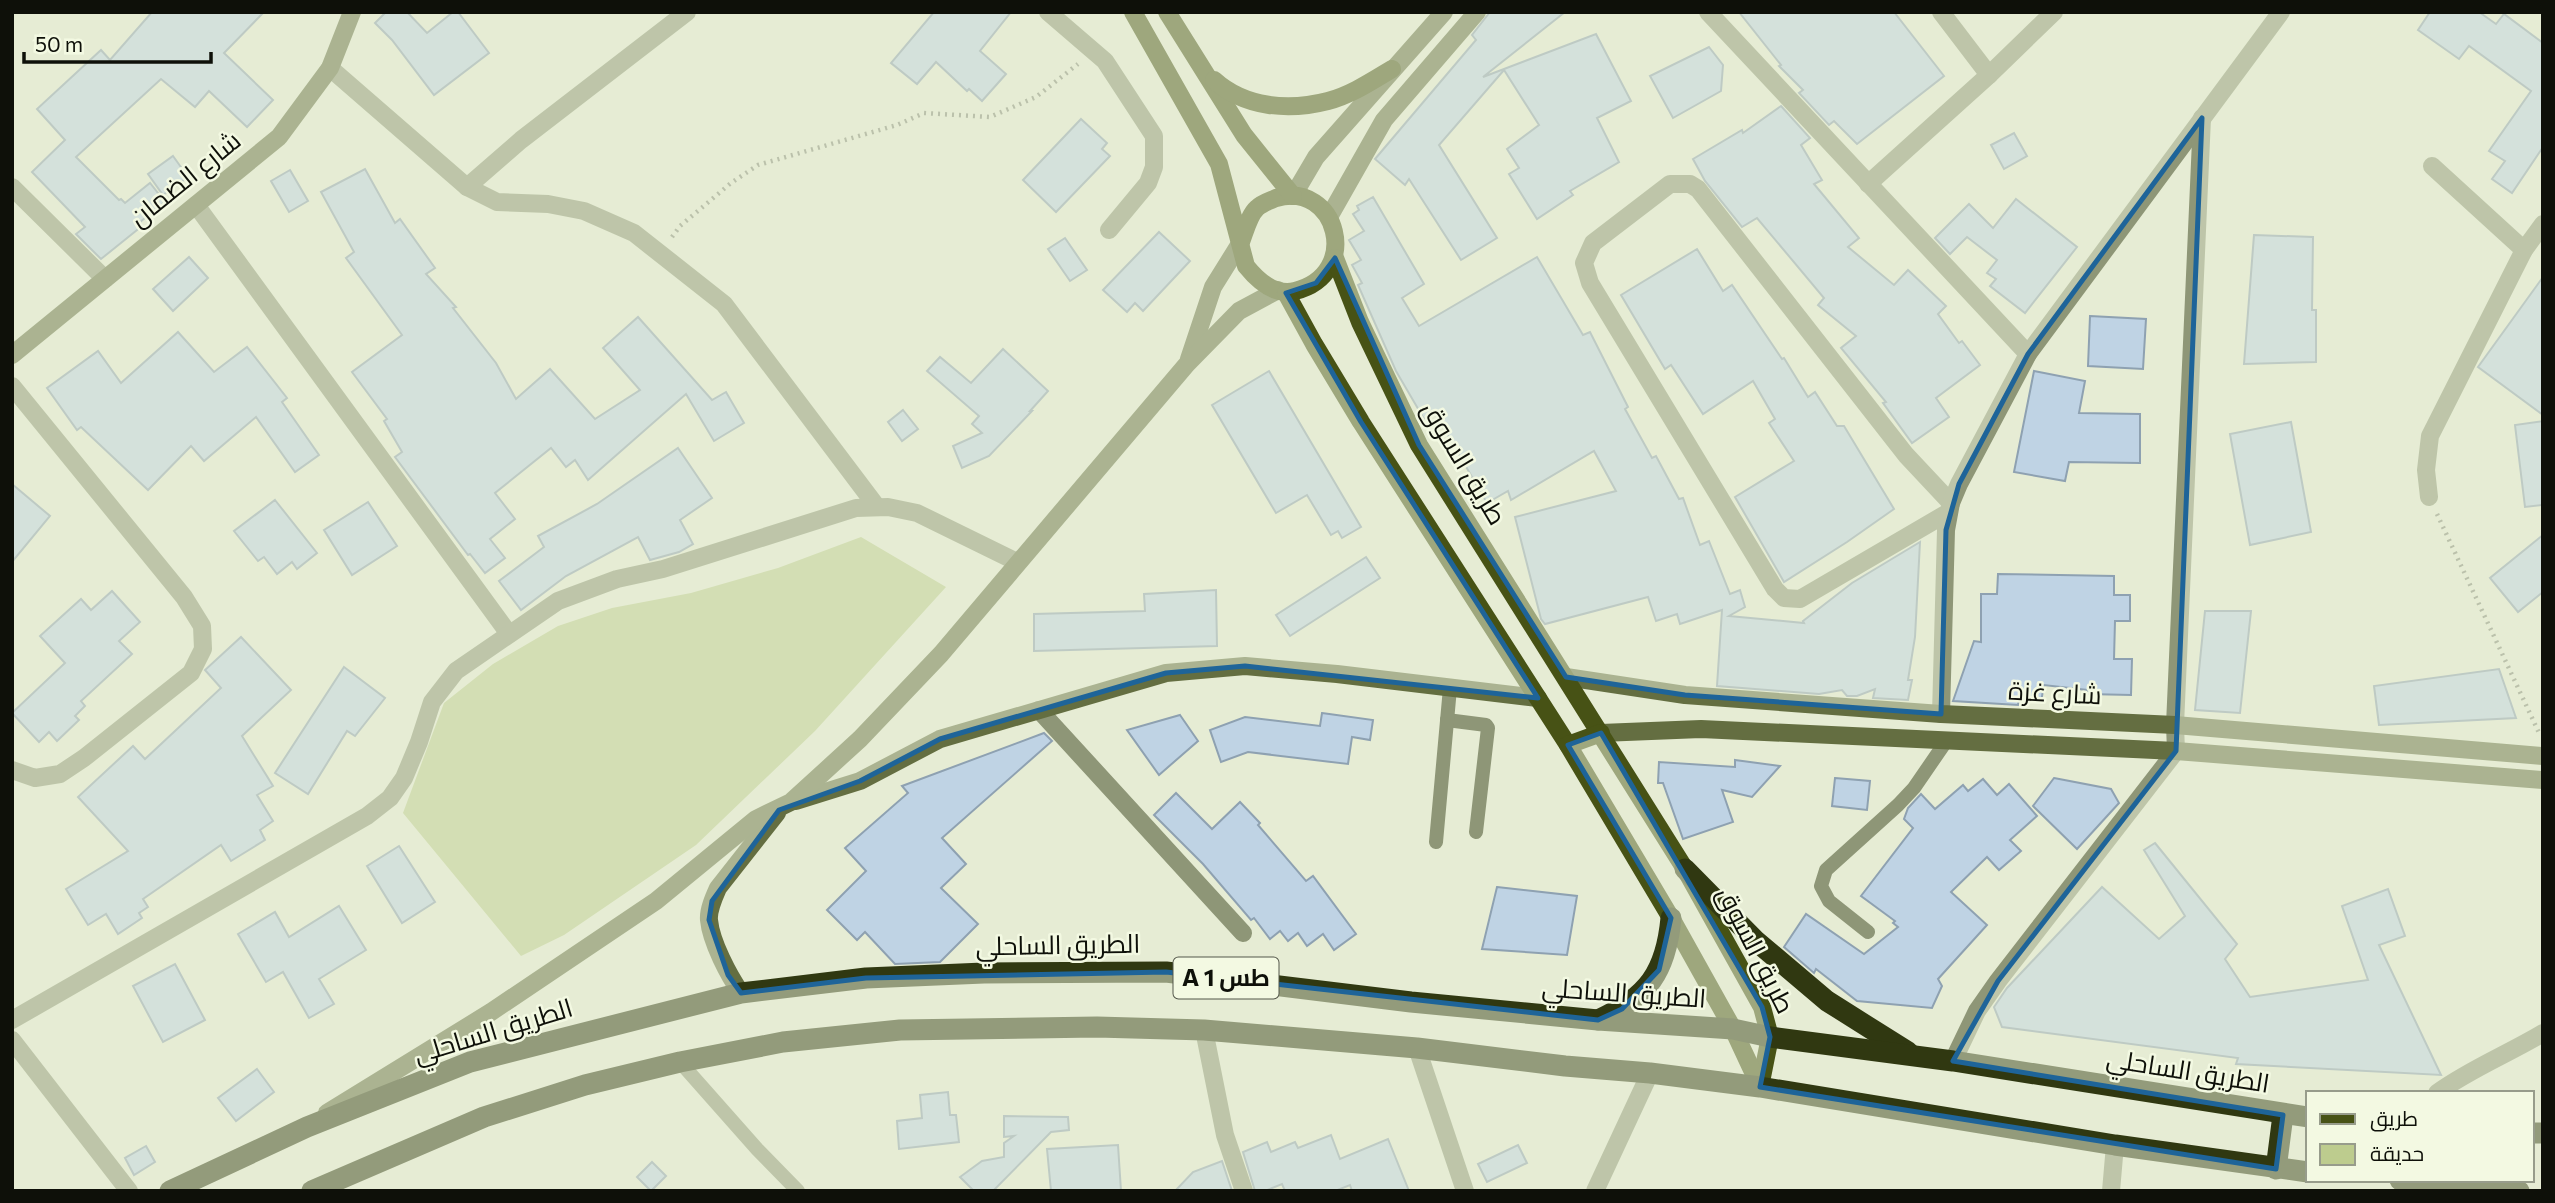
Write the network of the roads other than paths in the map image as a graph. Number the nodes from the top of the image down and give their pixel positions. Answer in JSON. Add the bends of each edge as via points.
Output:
{"nodes":[{"id":1,"x":352,"y":12,"type":"edge"},
{"id":2,"x":687,"y":12,"type":"edge"},
{"id":3,"x":1048,"y":12,"type":"edge"},
{"id":4,"x":1133,"y":12,"type":"edge"},
{"id":5,"x":1167,"y":12,"type":"edge"},
{"id":6,"x":1477,"y":12,"type":"edge"},
{"id":7,"x":1708,"y":12,"type":"edge"},
{"id":8,"x":1941,"y":12,"type":"edge"},
{"id":9,"x":2054,"y":12,"type":"edge"},
{"id":10,"x":2281,"y":12,"type":"edge"},
{"id":11,"x":1440,"y":14,"type":"edge"},
{"id":12,"x":330,"y":68,"type":"junction"},
{"id":13,"x":1392,"y":69,"type":"junction"},
{"id":14,"x":1206,"y":72,"type":"junction"},
{"id":15,"x":1989,"y":75,"type":"junction"},
{"id":16,"x":2202,"y":118,"type":"junction"},
{"id":17,"x":2432,"y":166,"type":"dead end"},
{"id":18,"x":1868,"y":184,"type":"junction"},
{"id":19,"x":12,"y":187,"type":"edge"},
{"id":20,"x":467,"y":187,"type":"junction"},
{"id":21,"x":1293,"y":196,"type":"junction"},
{"id":22,"x":196,"y":205,"type":"junction"},
{"id":23,"x":1329,"y":217,"type":"junction"},
{"id":24,"x":2543,"y":224,"type":"edge"},
{"id":25,"x":1109,"y":230,"type":"dead end"},
{"id":26,"x":1241,"y":242,"type":"junction"},
{"id":27,"x":2524,"y":250,"type":"junction"},
{"id":28,"x":1335,"y":258,"type":"junction"},
{"id":29,"x":105,"y":279,"type":"junction"},
{"id":30,"x":1282,"y":291,"type":"junction"},
{"id":31,"x":2028,"y":354,"type":"junction"},
{"id":32,"x":12,"y":355,"type":"edge"},
{"id":33,"x":1187,"y":364,"type":"junction"},
{"id":34,"x":12,"y":386,"type":"edge"},
{"id":35,"x":2430,"y":497,"type":"road end"},
{"id":36,"x":877,"y":507,"type":"junction"},
{"id":37,"x":1950,"y":508,"type":"junction"},
{"id":38,"x":1017,"y":562,"type":"junction"},
{"id":39,"x":509,"y":634,"type":"junction"},
{"id":40,"x":1566,"y":677,"type":"junction"},
{"id":41,"x":1450,"y":688,"type":"junction"},
{"id":42,"x":1538,"y":698,"type":"junction"},
{"id":43,"x":1039,"y":710,"type":"junction"},
{"id":44,"x":1941,"y":713,"type":"junction"},
{"id":45,"x":1447,"y":720,"type":"junction"},
{"id":46,"x":2175,"y":725,"type":"junction"},
{"id":47,"x":1601,"y":733,"type":"junction"},
{"id":48,"x":1947,"y":740,"type":"junction"},
{"id":49,"x":1568,"y":745,"type":"junction"},
{"id":50,"x":2176,"y":751,"type":"junction"},
{"id":51,"x":2543,"y":756,"type":"edge"},
{"id":52,"x":12,"y":770,"type":"edge"},
{"id":53,"x":2543,"y":780,"type":"edge"},
{"id":54,"x":785,"y":806,"type":"junction"},
{"id":55,"x":1476,"y":832,"type":"dead end"},
{"id":56,"x":1436,"y":842,"type":"dead end"},
{"id":57,"x":1685,"y":869,"type":"junction"},
{"id":58,"x":1671,"y":918,"type":"junction"},
{"id":59,"x":1868,"y":932,"type":"dead end"},
{"id":60,"x":1243,"y":933,"type":"dead end"},
{"id":61,"x":741,"y":993,"type":"junction"},
{"id":62,"x":12,"y":1020,"type":"edge"},
{"id":63,"x":1598,"y":1020,"type":"junction"},
{"id":64,"x":1733,"y":1029,"type":"junction"},
{"id":65,"x":1204,"y":1030,"type":"junction"},
{"id":66,"x":2543,"y":1033,"type":"edge"},
{"id":67,"x":1770,"y":1037,"type":"junction"},
{"id":68,"x":1417,"y":1048,"type":"junction"},
{"id":69,"x":15,"y":1052,"type":"edge"},
{"id":70,"x":1913,"y":1055,"type":"junction"},
{"id":71,"x":1954,"y":1061,"type":"junction"},
{"id":72,"x":680,"y":1062,"type":"junction"},
{"id":73,"x":1650,"y":1073,"type":"junction"},
{"id":74,"x":1760,"y":1087,"type":"junction"},
{"id":75,"x":2440,"y":1091,"type":"edge"},
{"id":76,"x":2283,"y":1115,"type":"junction"},
{"id":77,"x":2306,"y":1117,"type":"edge"},
{"id":78,"x":307,"y":1127,"type":"junction"},
{"id":79,"x":2115,"y":1145,"type":"junction"},
{"id":80,"x":2276,"y":1169,"type":"junction"},
{"id":81,"x":2306,"y":1172,"type":"edge"},
{"id":82,"x":2422,"y":1182,"type":"edge"},
{"id":83,"x":317,"y":1189,"type":"edge"},
{"id":84,"x":130,"y":1191,"type":"edge"},
{"id":85,"x":170,"y":1191,"type":"edge"},
{"id":86,"x":798,"y":1191,"type":"edge"},
{"id":87,"x":1244,"y":1191,"type":"edge"},
{"id":88,"x":1465,"y":1191,"type":"edge"},
{"id":89,"x":1595,"y":1191,"type":"edge"},
{"id":90,"x":2111,"y":1191,"type":"edge"},
{"id":91,"x":2519,"y":1191,"type":"edge"}],
"edges":[{"from":1,"to":12,"type":"street","name":"شارع الضمان"},
{"from":2,"to":20,"type":"street"},
{"from":3,"to":25,"type":"street","via":[[1117,76],[1154,136],[1154,167],[1148,183]]},
{"from":4,"to":26,"type":"main road","via":[[1219,164]]},
{"from":5,"to":14,"type":"main road"},
{"from":6,"to":23,"type":"street","via":[[1384,120]]},
{"from":7,"to":18,"type":"street"},
{"from":8,"to":15,"type":"street"},
{"from":9,"to":15,"type":"street"},
{"from":10,"to":16,"type":"street"},
{"from":11,"to":13,"type":"street"},
{"from":12,"to":20,"type":"street"},
{"from":12,"to":22,"type":"street","name":"شارع الضمان","via":[[279,137]]},
{"from":13,"to":14,"type":"main road","via":[[1328,101],[1267,106],[1232,93]]},
{"from":13,"to":21,"type":"street","via":[[1316,157]]},
{"from":14,"to":21,"type":"main road","via":[[1244,135]]},
{"from":15,"to":18,"type":"street"},
{"from":16,"to":31,"type":"street"},
{"from":16,"to":46,"type":"street"},
{"from":17,"to":27,"type":"street"},
{"from":18,"to":31,"type":"street"},
{"from":19,"to":29,"type":"street"},
{"from":20,"to":36,"type":"street","via":[[497,202],[584,211],[634,233],[724,304]]},
{"from":21,"to":23,"type":"main road","via":[[1315,204]]},
{"from":21,"to":26,"type":"main road","via":[[1267,201],[1255,209]]},
{"from":22,"to":29,"type":"street","name":"شارع الضمان"},
{"from":22,"to":39,"type":"street"},
{"from":23,"to":28,"type":"main road","via":[[1336,237]]},
{"from":24,"to":27,"type":"street"},
{"from":26,"to":30,"type":"main road","via":[[1246,266],[1255,278]]},
{"from":26,"to":33,"type":"street","via":[[1213,288]]},
{"from":27,"to":35,"type":"street","via":[[2430,436],[2426,470]]},
{"from":28,"to":30,"type":"main road","via":[[1316,283]]},
{"from":28,"to":40,"type":"main road","name":"طريق السوق","via":[[1419,445]]},
{"from":29,"to":32,"type":"street","name":"شارع الضمان"},
{"from":30,"to":33,"type":"street","via":[[1239,311]]},
{"from":30,"to":42,"type":"main road"},
{"from":31,"to":37,"type":"street"},
{"from":33,"to":38,"type":"street"},
{"from":34,"to":52,"type":"street","via":[[184,597],[202,626],[203,649],[191,673],[60,774],[35,778]]},
{"from":36,"to":38,"type":"street","via":[[917,513]]},
{"from":36,"to":39,"type":"street","via":[[844,511],[617,579],[558,601]]},
{"from":37,"to":37,"type":"street","via":[[1698,189],[1690,184],[1670,184],[1593,243],[1584,263],[1590,283],[1784,598],[1800,599]]},
{"from":37,"to":44,"type":"street"},
{"from":38,"to":54,"type":"street","via":[[942,654],[860,739]]},
{"from":39,"to":62,"type":"street","via":[[456,671],[432,702],[404,778],[390,798],[368,816]]},
{"from":40,"to":44,"type":"street","name":"شارع غزة","via":[[1685,695]]},
{"from":40,"to":47,"type":"main road","name":"طريق السوق"},
{"from":41,"to":42,"type":"street"},
{"from":41,"to":43,"type":"street","via":[[1245,666],[1166,673]]},
{"from":41,"to":45,"type":"lane"},
{"from":42,"to":49,"type":"main road"},
{"from":43,"to":54,"type":"street","via":[[940,739],[860,781]]},
{"from":43,"to":60,"type":"street"},
{"from":44,"to":46,"type":"street","name":"شارع غزة"},
{"from":45,"to":55,"type":"lane","via":[[1488,728]]},
{"from":45,"to":56,"type":"lane"},
{"from":46,"to":50,"type":"street"},
{"from":46,"to":51,"type":"street","name":"شارع غزة"},
{"from":47,"to":48,"type":"street","name":"شارع غزة","via":[[1701,729]]},
{"from":47,"to":49,"type":"main road"},
{"from":47,"to":57,"type":"main road","name":"طريق السوق"},
{"from":48,"to":50,"type":"street","name":"شارع غزة"},
{"from":48,"to":59,"type":"lane","via":[[1914,788],[1826,870],[1821,886],[1829,901]]},
{"from":49,"to":58,"type":"main road"},
{"from":50,"to":53,"type":"street","name":"شارع غزة"},
{"from":50,"to":71,"type":"street","via":[[1998,981]]},
{"from":54,"to":61,"type":"street","via":[[712,901],[709,920],[728,975]]},
{"from":54,"to":78,"type":"street","via":[[756,819],[656,901],[491,1012]]},
{"from":57,"to":67,"type":"main road","name":"طريق السوق","via":[[1762,1007]]},
{"from":57,"to":70,"type":"highway","via":[[1756,941],[1827,1001]]},
{"from":58,"to":63,"type":"highway","via":[[1659,970],[1643,992]]},
{"from":58,"to":64,"type":"main road"},
{"from":61,"to":63,"type":"highway","name":"الطريق الساحلي","number":"A 1 طس","via":[[866,978],[1166,972]]},
{"from":61,"to":78,"type":"highway","name":"الطريق الساحلي","number":"A 1 طس","via":[[470,1062]]},
{"from":63,"to":64,"type":"highway","name":"الطريق الساحلي","number":"A 1 طس"},
{"from":64,"to":67,"type":"highway","name":"الطريق الساحلي","number":"A 1 طس"},
{"from":64,"to":74,"type":"main road"},
{"from":65,"to":68,"type":"highway","number":"A 1 طس"},
{"from":65,"to":72,"type":"highway","number":"A 1 طس","via":[[900,1030],[783,1042]]},
{"from":65,"to":87,"type":"street","via":[[1226,1135]]},
{"from":66,"to":75,"type":"street"},
{"from":67,"to":70,"type":"highway","name":"الطريق الساحلي","number":"A 1 طس"},
{"from":67,"to":74,"type":"main road","name":"طريق السوق"},
{"from":68,"to":73,"type":"highway","number":"A 1 طس"},
{"from":68,"to":88,"type":"street"},
{"from":69,"to":84,"type":"street"},
{"from":70,"to":71,"type":"highway","name":"الطريق الساحلي","number":"A 1 طس"},
{"from":71,"to":76,"type":"highway","name":"الطريق الساحلي","number":"A 1 طس"},
{"from":72,"to":83,"type":"highway","number":"A 1 طس","via":[[585,1085],[484,1117]]},
{"from":72,"to":86,"type":"lane"},
{"from":73,"to":74,"type":"highway","number":"A 1 طس"},
{"from":73,"to":89,"type":"street"},
{"from":74,"to":79,"type":"highway","number":"A 1 طس"},
{"from":76,"to":77,"type":"highway","name":"الطريق الساحلي","number":"A 1 طس"},
{"from":76,"to":80,"type":"highway"},
{"from":78,"to":85,"type":"highway","name":"الطريق الساحلي","number":"A 1 طس"},
{"from":79,"to":80,"type":"highway","number":"A 1 طس"},
{"from":79,"to":90,"type":"street"},
{"from":80,"to":81,"type":"highway","number":"A 1 طس"},
{"from":82,"to":91,"type":"highway"}]}
